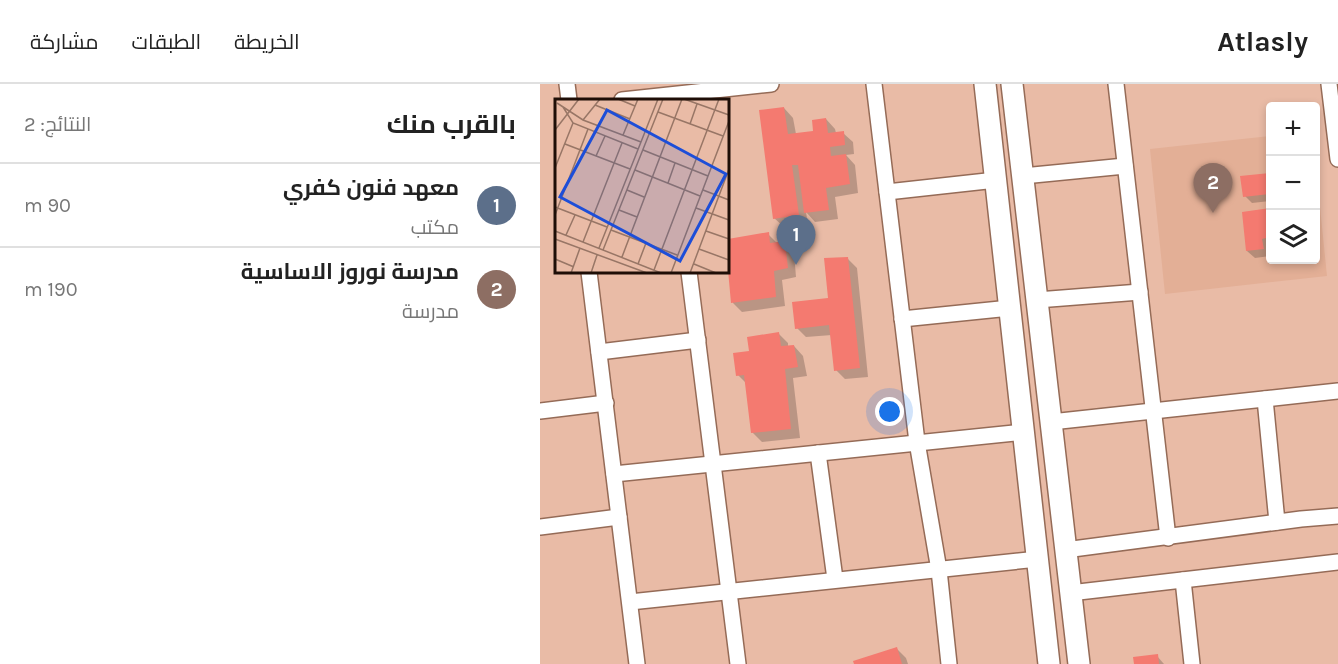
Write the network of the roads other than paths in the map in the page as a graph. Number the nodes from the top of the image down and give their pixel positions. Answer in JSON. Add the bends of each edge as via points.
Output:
{"nodes":[{"id":1,"x":567,"y":84,"type":"edge"},
{"id":2,"x":765,"y":84,"type":"edge"},
{"id":3,"x":771,"y":84,"type":"edge"},
{"id":4,"x":874,"y":84,"type":"edge"},
{"id":5,"x":985,"y":84,"type":"edge"},
{"id":6,"x":1012,"y":84,"type":"edge"},
{"id":7,"x":1116,"y":84,"type":"edge"},
{"id":8,"x":1329,"y":84,"type":"edge"},
{"id":9,"x":667,"y":93,"type":"edge"},
{"id":10,"x":568,"y":99,"type":"edge"},
{"id":11,"x":628,"y":99,"type":"edge"},
{"id":12,"x":1337,"y":140,"type":"edge"},
{"id":13,"x":1338,"y":159,"type":"edge"},
{"id":14,"x":1125,"y":166,"type":"junction"},
{"id":15,"x":1023,"y":176,"type":"junction"},
{"id":16,"x":996,"y":180,"type":"junction"},
{"id":17,"x":887,"y":192,"type":"junction"},
{"id":18,"x":1028,"y":222,"type":"junction"},
{"id":19,"x":1001,"y":224,"type":"junction"},
{"id":20,"x":589,"y":273,"type":"edge"},
{"id":21,"x":689,"y":273,"type":"edge"},
{"id":22,"x":1140,"y":292,"type":"junction"},
{"id":23,"x":1037,"y":300,"type":"junction"},
{"id":24,"x":1010,"y":308,"type":"junction"},
{"id":25,"x":902,"y":319,"type":"junction"},
{"id":26,"x":698,"y":339,"type":"junction"},
{"id":27,"x":599,"y":352,"type":"junction"},
{"id":28,"x":1338,"y":391,"type":"edge"},
{"id":29,"x":1264,"y":399,"type":"junction"},
{"id":30,"x":606,"y":403,"type":"junction"},
{"id":31,"x":540,"y":411,"type":"edge"},
{"id":32,"x":1153,"y":411,"type":"junction"},
{"id":33,"x":1051,"y":422,"type":"junction"},
{"id":34,"x":1024,"y":432,"type":"junction"},
{"id":35,"x":917,"y":442,"type":"junction"},
{"id":36,"x":818,"y":453,"type":"junction"},
{"id":37,"x":713,"y":463,"type":"junction"},
{"id":38,"x":1057,"y":472,"type":"junction"},
{"id":39,"x":614,"y":474,"type":"junction"},
{"id":40,"x":1029,"y":474,"type":"junction"},
{"id":41,"x":1338,"y":516,"type":"edge"},
{"id":42,"x":619,"y":517,"type":"junction"},
{"id":43,"x":1276,"y":522,"type":"junction"},
{"id":44,"x":540,"y":527,"type":"edge"},
{"id":45,"x":1168,"y":538,"type":"junction"},
{"id":46,"x":1065,"y":550,"type":"junction"},
{"id":47,"x":1038,"y":559,"type":"junction"},
{"id":48,"x":1338,"y":562,"type":"edge"},
{"id":49,"x":939,"y":570,"type":"junction"},
{"id":50,"x":835,"y":579,"type":"junction"},
{"id":51,"x":1183,"y":580,"type":"junction"},
{"id":52,"x":729,"y":591,"type":"junction"},
{"id":53,"x":1070,"y":593,"type":"junction"},
{"id":54,"x":630,"y":602,"type":"junction"},
{"id":55,"x":1074,"y":624,"type":"junction"},
{"id":56,"x":1045,"y":627,"type":"junction"},
{"id":57,"x":637,"y":664,"type":"edge"},
{"id":58,"x":738,"y":664,"type":"edge"},
{"id":59,"x":949,"y":664,"type":"edge"},
{"id":60,"x":1049,"y":664,"type":"edge"},
{"id":61,"x":1078,"y":664,"type":"edge"},
{"id":62,"x":1192,"y":664,"type":"edge"}],
"edges":[{"from":1,"to":10,"type":"street"},
{"from":2,"to":3,"type":"street"},
{"from":2,"to":9,"type":"street"},
{"from":4,"to":17,"type":"street"},
{"from":5,"to":16,"type":"main road"},
{"from":6,"to":15,"type":"main road"},
{"from":7,"to":14,"type":"street"},
{"from":8,"to":12,"type":"street"},
{"from":9,"to":11,"type":"street"},
{"from":12,"to":13,"type":"street"},
{"from":14,"to":15,"type":"street"},
{"from":14,"to":22,"type":"street"},
{"from":15,"to":18,"type":"main road"},
{"from":16,"to":17,"type":"street"},
{"from":16,"to":19,"type":"main road"},
{"from":17,"to":25,"type":"street"},
{"from":18,"to":19,"type":"main road"},
{"from":18,"to":23,"type":"main road"},
{"from":19,"to":24,"type":"main road"},
{"from":20,"to":27,"type":"street"},
{"from":21,"to":26,"type":"street"},
{"from":22,"to":23,"type":"street"},
{"from":22,"to":32,"type":"street"},
{"from":23,"to":33,"type":"main road"},
{"from":24,"to":25,"type":"street"},
{"from":24,"to":34,"type":"main road"},
{"from":25,"to":35,"type":"street"},
{"from":26,"to":27,"type":"street"},
{"from":26,"to":37,"type":"street"},
{"from":27,"to":30,"type":"street"},
{"from":28,"to":29,"type":"street"},
{"from":29,"to":32,"type":"street"},
{"from":29,"to":43,"type":"street"},
{"from":30,"to":31,"type":"street"},
{"from":30,"to":39,"type":"street"},
{"from":32,"to":33,"type":"street"},
{"from":32,"to":45,"type":"street"},
{"from":33,"to":38,"type":"main road"},
{"from":34,"to":35,"type":"street"},
{"from":34,"to":40,"type":"main road"},
{"from":35,"to":36,"type":"street"},
{"from":35,"to":49,"type":"street"},
{"from":36,"to":37,"type":"street"},
{"from":36,"to":50,"type":"street"},
{"from":37,"to":39,"type":"street"},
{"from":37,"to":52,"type":"street"},
{"from":38,"to":40,"type":"main road"},
{"from":38,"to":46,"type":"main road"},
{"from":39,"to":42,"type":"street"},
{"from":40,"to":47,"type":"main road"},
{"from":41,"to":43,"type":"street"},
{"from":42,"to":44,"type":"street"},
{"from":42,"to":54,"type":"street"},
{"from":43,"to":45,"type":"street"},
{"from":45,"to":46,"type":"street"},
{"from":46,"to":53,"type":"main road"},
{"from":47,"to":49,"type":"street"},
{"from":47,"to":56,"type":"main road"},
{"from":48,"to":51,"type":"street"},
{"from":49,"to":50,"type":"street"},
{"from":49,"to":59,"type":"street"},
{"from":50,"to":52,"type":"street"},
{"from":51,"to":53,"type":"street"},
{"from":51,"to":62,"type":"street"},
{"from":52,"to":54,"type":"street"},
{"from":52,"to":58,"type":"street"},
{"from":53,"to":55,"type":"main road"},
{"from":54,"to":57,"type":"street"},
{"from":55,"to":56,"type":"main road"},
{"from":55,"to":61,"type":"main road"},
{"from":56,"to":60,"type":"main road"}]}
